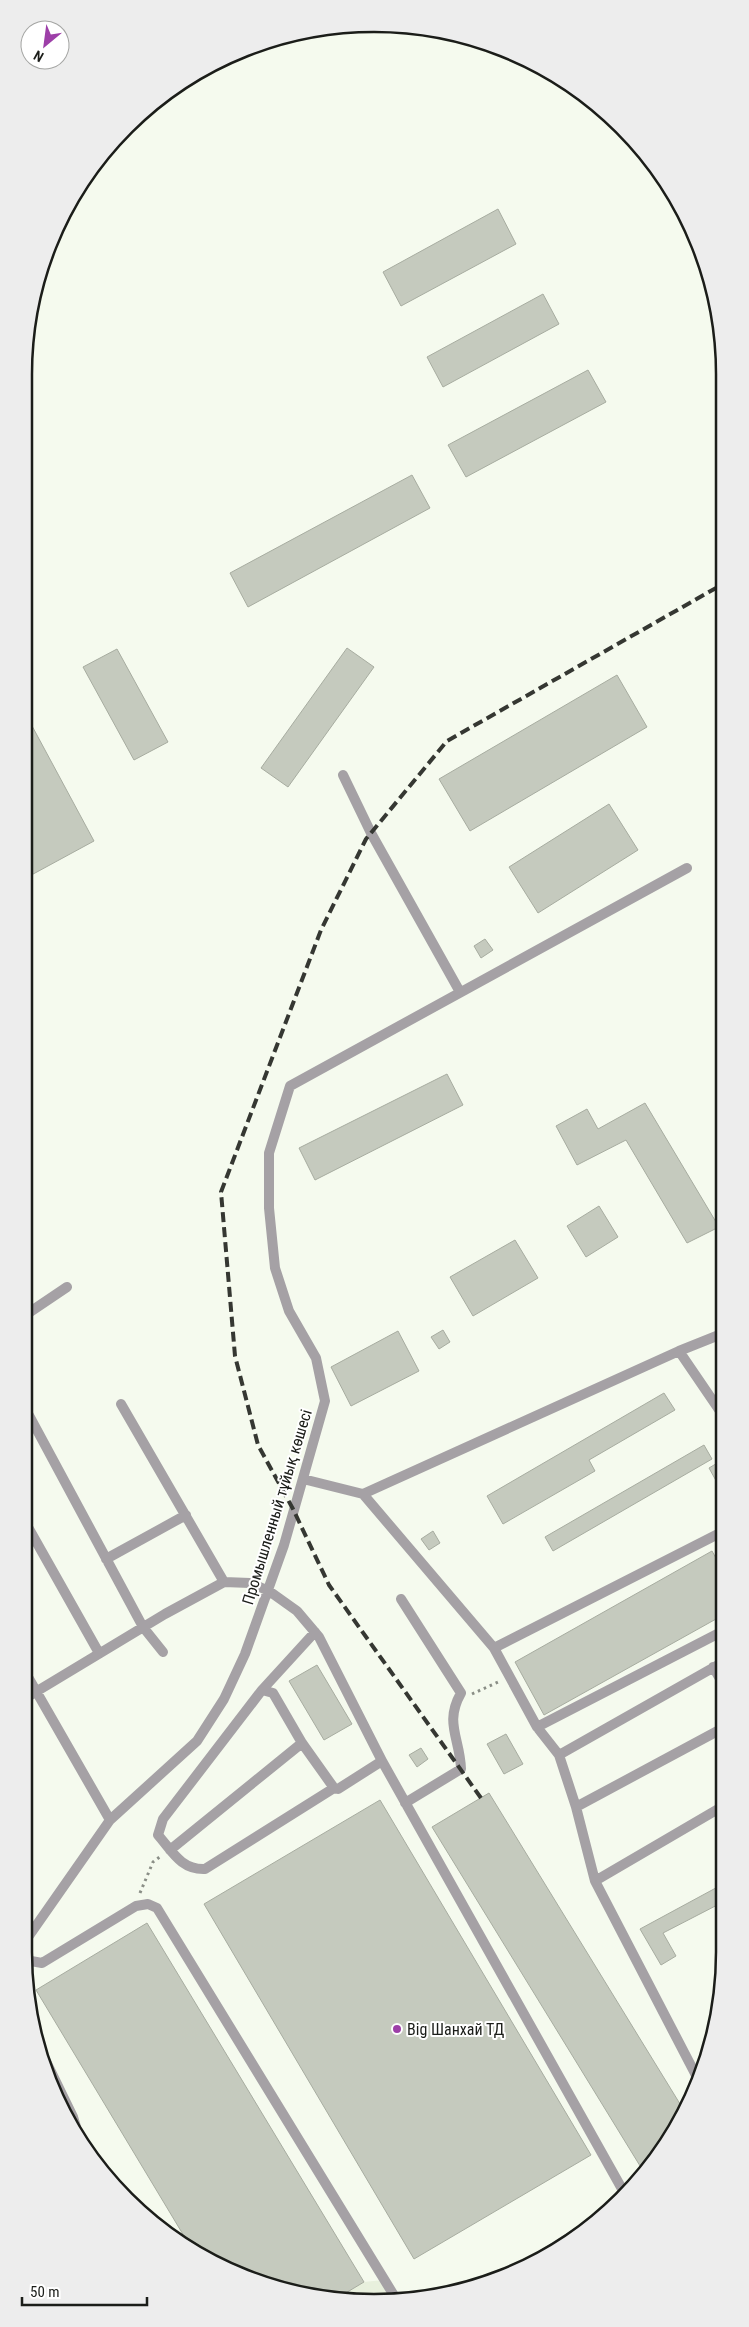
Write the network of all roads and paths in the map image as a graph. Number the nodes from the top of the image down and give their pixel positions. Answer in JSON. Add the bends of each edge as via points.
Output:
{"nodes":[{"id":1,"x":343,"y":775,"type":"dead end"},
{"id":2,"x":687,"y":868,"type":"dead end"},
{"id":3,"x":460,"y":992,"type":"junction"},
{"id":4,"x":67,"y":1287,"type":"dead end"},
{"id":5,"x":32,"y":1311,"type":"edge"},
{"id":6,"x":716,"y":1336,"type":"edge"},
{"id":7,"x":679,"y":1351,"type":"junction"},
{"id":8,"x":121,"y":1404,"type":"dead end"},
{"id":9,"x":716,"y":1404,"type":"edge"},
{"id":10,"x":32,"y":1421,"type":"edge"},
{"id":11,"x":303,"y":1479,"type":"junction"},
{"id":12,"x":363,"y":1494,"type":"junction"},
{"id":13,"x":186,"y":1515,"type":"junction"},
{"id":14,"x":32,"y":1534,"type":"edge"},
{"id":15,"x":716,"y":1535,"type":"edge"},
{"id":16,"x":106,"y":1559,"type":"junction"},
{"id":17,"x":224,"y":1582,"type":"junction"},
{"id":18,"x":269,"y":1591,"type":"junction"},
{"id":19,"x":401,"y":1599,"type":"dead end"},
{"id":20,"x":143,"y":1627,"type":"junction"},
{"id":21,"x":315,"y":1632,"type":"junction"},
{"id":22,"x":716,"y":1635,"type":"edge"},
{"id":23,"x":494,"y":1648,"type":"junction"},
{"id":24,"x":162,"y":1652,"type":"dead end"},
{"id":25,"x":100,"y":1653,"type":"junction"},
{"id":26,"x":716,"y":1665,"type":"edge"},
{"id":27,"x":713,"y":1666,"type":"junction"},
{"id":28,"x":716,"y":1671,"type":"edge"},
{"id":29,"x":509,"y":1675,"type":"junction"},
{"id":30,"x":32,"y":1683,"type":"edge"},
{"id":31,"x":262,"y":1690,"type":"junction"},
{"id":32,"x":37,"y":1691,"type":"junction"},
{"id":33,"x":461,"y":1693,"type":"junction"},
{"id":34,"x":32,"y":1694,"type":"edge"},
{"id":35,"x":537,"y":1727,"type":"junction"},
{"id":36,"x":716,"y":1732,"type":"edge"},
{"id":37,"x":302,"y":1743,"type":"junction"},
{"id":38,"x":559,"y":1755,"type":"junction"},
{"id":39,"x":382,"y":1761,"type":"junction"},
{"id":40,"x":334,"y":1788,"type":"junction"},
{"id":41,"x":405,"y":1803,"type":"junction"},
{"id":42,"x":576,"y":1807,"type":"junction"},
{"id":43,"x":716,"y":1810,"type":"edge"},
{"id":44,"x":110,"y":1820,"type":"junction"},
{"id":45,"x":170,"y":1850,"type":"junction"},
{"id":46,"x":595,"y":1881,"type":"junction"},
{"id":47,"x":136,"y":1906,"type":"junction"},
{"id":48,"x":32,"y":1932,"type":"edge"},
{"id":49,"x":32,"y":1962,"type":"edge"},
{"id":50,"x":694,"y":2072,"type":"edge"},
{"id":51,"x":622,"y":2188,"type":"edge"},
{"id":52,"x":393,"y":2294,"type":"edge"}],
"edges":[{"from":1,"to":3,"type":"lane"},
{"from":2,"to":3,"type":"lane","name":"Промышленный тұйық көшесі"},
{"from":3,"to":11,"type":"lane","name":"Промышленный тұйық көшесі","via":[[290,1086],[279,1117],[269,1153],[274,1268],[289,1311],[316,1358],[325,1401]]},
{"from":4,"to":5,"type":"lane"},
{"from":6,"to":7,"type":"lane"},
{"from":7,"to":9,"type":"lane"},
{"from":7,"to":12,"type":"lane"},
{"from":8,"to":13,"type":"lane"},
{"from":10,"to":16,"type":"lane"},
{"from":11,"to":12,"type":"lane"},
{"from":11,"to":18,"type":"lane","name":"Промышленный тұйық көшесі"},
{"from":12,"to":23,"type":"lane"},
{"from":13,"to":16,"type":"lane"},
{"from":13,"to":17,"type":"lane"},
{"from":14,"to":25,"type":"lane"},
{"from":15,"to":23,"type":"lane"},
{"from":16,"to":20,"type":"lane"},
{"from":17,"to":18,"type":"lane","via":[[250,1583]]},
{"from":17,"to":20,"type":"lane"},
{"from":18,"to":21,"type":"lane","via":[[297,1611]]},
{"from":18,"to":44,"type":"lane","name":"Промышленный тұйық көшесі","via":[[233,1681],[196,1741]]},
{"from":19,"to":33,"type":"lane"},
{"from":20,"to":24,"type":"lane"},
{"from":20,"to":25,"type":"lane"},
{"from":21,"to":31,"type":"lane"},
{"from":21,"to":39,"type":"lane"},
{"from":22,"to":35,"type":"lane"},
{"from":23,"to":29,"type":"lane"},
{"from":25,"to":32,"type":"lane"},
{"from":26,"to":27,"type":"lane"},
{"from":27,"to":28,"type":"lane"},
{"from":27,"to":38,"type":"lane"},
{"from":29,"to":33,"type":"path","via":[[475,1695]]},
{"from":29,"to":35,"type":"lane"},
{"from":30,"to":32,"type":"lane"},
{"from":31,"to":37,"type":"lane","via":[[273,1693]]},
{"from":31,"to":45,"type":"lane","via":[[162,1819],[158,1835]]},
{"from":32,"to":34,"type":"lane"},
{"from":32,"to":44,"type":"lane"},
{"from":33,"to":41,"type":"lane","via":[[454,1707],[453,1728],[460,1752],[460,1769]]},
{"from":35,"to":38,"type":"lane"},
{"from":36,"to":42,"type":"lane"},
{"from":37,"to":40,"type":"lane"},
{"from":37,"to":45,"type":"lane"},
{"from":38,"to":42,"type":"lane"},
{"from":39,"to":40,"type":"lane","via":[[338,1790]]},
{"from":39,"to":41,"type":"lane"},
{"from":40,"to":45,"type":"lane","via":[[205,1868],[196,1869],[182,1864]]},
{"from":41,"to":51,"type":"lane"},
{"from":42,"to":46,"type":"lane"},
{"from":43,"to":46,"type":"lane"},
{"from":44,"to":48,"type":"lane","name":"Промышленный тұйық көшесі"},
{"from":45,"to":47,"type":"path","via":[[153,1862],[142,1883]]},
{"from":46,"to":50,"type":"lane"},
{"from":47,"to":49,"type":"lane","via":[[42,1963]]},
{"from":47,"to":52,"type":"lane","via":[[148,1904],[157,1908]]}]}
